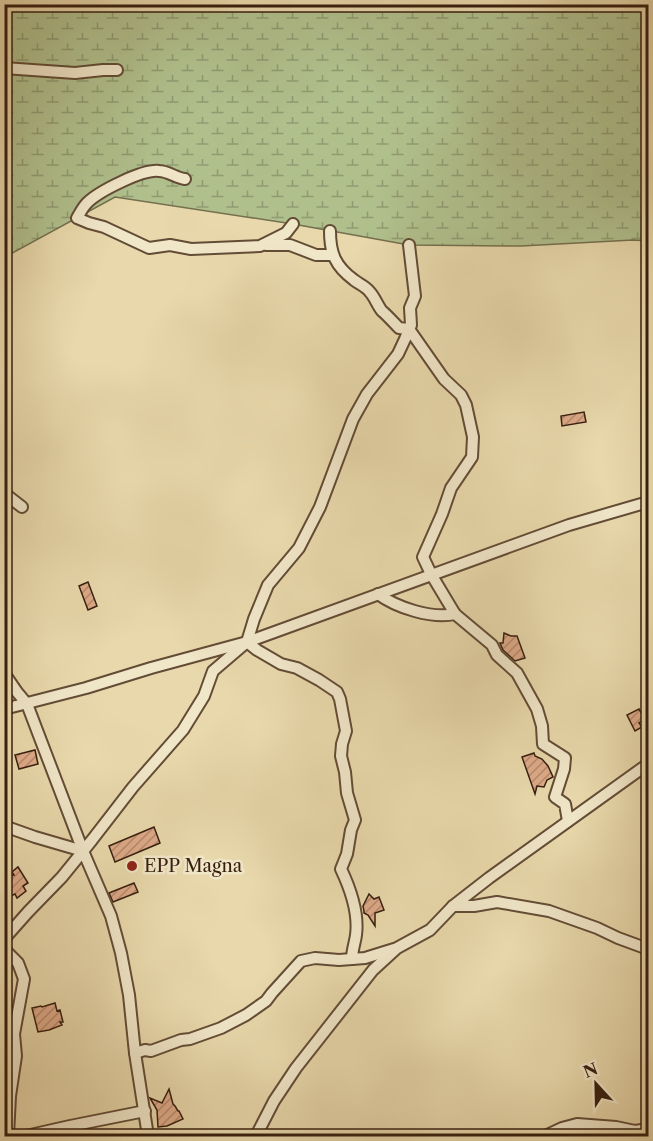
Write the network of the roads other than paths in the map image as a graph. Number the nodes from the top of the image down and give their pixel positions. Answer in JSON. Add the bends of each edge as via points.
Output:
{"nodes":[{"id":1,"x":4,"y":68,"type":"edge"},
{"id":2,"x":117,"y":70,"type":"dead end"},
{"id":3,"x":185,"y":179,"type":"dead end"},
{"id":4,"x":293,"y":224,"type":"dead end"},
{"id":5,"x":330,"y":231,"type":"dead end"},
{"id":6,"x":409,"y":245,"type":"dead end"},
{"id":7,"x":260,"y":246,"type":"junction"},
{"id":8,"x":332,"y":255,"type":"junction"},
{"id":9,"x":409,"y":329,"type":"junction"},
{"id":10,"x":4,"y":493,"type":"edge"},
{"id":11,"x":648,"y":502,"type":"edge"},
{"id":12,"x":22,"y":507,"type":"dead end"},
{"id":13,"x":431,"y":574,"type":"junction"},
{"id":14,"x":378,"y":594,"type":"junction"},
{"id":15,"x":455,"y":614,"type":"junction"},
{"id":16,"x":247,"y":642,"type":"junction"},
{"id":17,"x":4,"y":673,"type":"edge"},
{"id":18,"x":8,"y":685,"type":"edge"},
{"id":19,"x":27,"y":704,"type":"junction"},
{"id":20,"x":4,"y":709,"type":"edge"},
{"id":21,"x":648,"y":764,"type":"edge"},
{"id":22,"x":648,"y":775,"type":"edge"},
{"id":23,"x":621,"y":785,"type":"junction"},
{"id":24,"x":568,"y":821,"type":"junction"},
{"id":25,"x":4,"y":826,"type":"edge"},
{"id":26,"x":84,"y":851,"type":"junction"},
{"id":27,"x":453,"y":906,"type":"junction"},
{"id":28,"x":4,"y":939,"type":"edge"},
{"id":29,"x":398,"y":948,"type":"junction"},
{"id":30,"x":4,"y":949,"type":"edge"},
{"id":31,"x":648,"y":949,"type":"edge"},
{"id":32,"x":352,"y":958,"type":"junction"},
{"id":33,"x":135,"y":1053,"type":"junction"},
{"id":34,"x":145,"y":1111,"type":"junction"},
{"id":35,"x":648,"y":1129,"type":"edge"},
{"id":36,"x":8,"y":1137,"type":"edge"},
{"id":37,"x":26,"y":1137,"type":"edge"},
{"id":38,"x":148,"y":1137,"type":"edge"},
{"id":39,"x":256,"y":1137,"type":"edge"},
{"id":40,"x":545,"y":1137,"type":"edge"}],
"edges":[{"from":1,"to":2,"type":"street","via":[[75,73]]},
{"from":3,"to":7,"type":"street","via":[[150,171],[100,192],[77,218],[149,248]]},
{"from":4,"to":7,"type":"street","via":[[286,233]]},
{"from":5,"to":8,"type":"street"},
{"from":6,"to":9,"type":"street","via":[[415,296]]},
{"from":7,"to":8,"type":"street","via":[[290,245],[316,255]]},
{"from":8,"to":9,"type":"street","via":[[345,272],[371,292],[381,310],[399,328]]},
{"from":9,"to":13,"type":"street","via":[[444,379],[461,395],[473,437],[472,457],[451,488],[423,557]]},
{"from":9,"to":16,"type":"street","via":[[398,354],[353,419],[320,507],[299,548],[268,585]]},
{"from":10,"to":12,"type":"street"},
{"from":11,"to":13,"type":"street","via":[[569,525]]},
{"from":13,"to":14,"type":"street"},
{"from":13,"to":15,"type":"street"},
{"from":14,"to":15,"type":"street","via":[[418,611]]},
{"from":14,"to":16,"type":"street"},
{"from":15,"to":24,"type":"street","via":[[492,645],[517,673],[537,709],[543,744],[566,758],[555,797],[565,804]]},
{"from":16,"to":19,"type":"street"},
{"from":16,"to":26,"type":"street","via":[[213,671],[204,696],[183,730]]},
{"from":16,"to":32,"type":"street","via":[[281,664],[319,680],[337,692],[340,699],[346,730],[341,756],[355,820],[341,869],[357,919]]},
{"from":17,"to":18,"type":"street"},
{"from":18,"to":19,"type":"street"},
{"from":19,"to":20,"type":"street"},
{"from":19,"to":26,"type":"street"},
{"from":21,"to":23,"type":"street"},
{"from":22,"to":23,"type":"street"},
{"from":23,"to":24,"type":"street"},
{"from":24,"to":27,"type":"street"},
{"from":25,"to":26,"type":"street"},
{"from":26,"to":28,"type":"street"},
{"from":26,"to":33,"type":"street","via":[[111,916],[121,953]]},
{"from":27,"to":29,"type":"street","via":[[430,930]]},
{"from":27,"to":31,"type":"street","via":[[497,902],[549,911]]},
{"from":29,"to":32,"type":"street"},
{"from":29,"to":39,"type":"street","via":[[373,970],[296,1068]]},
{"from":30,"to":36,"type":"street","via":[[18,963],[24,979],[14,1034],[16,1056]]},
{"from":32,"to":33,"type":"street","via":[[301,961],[266,1001],[246,1016],[190,1039]]},
{"from":33,"to":34,"type":"street"},
{"from":34,"to":37,"type":"street"},
{"from":34,"to":38,"type":"street"},
{"from":35,"to":40,"type":"street","via":[[577,1124]]}]}
